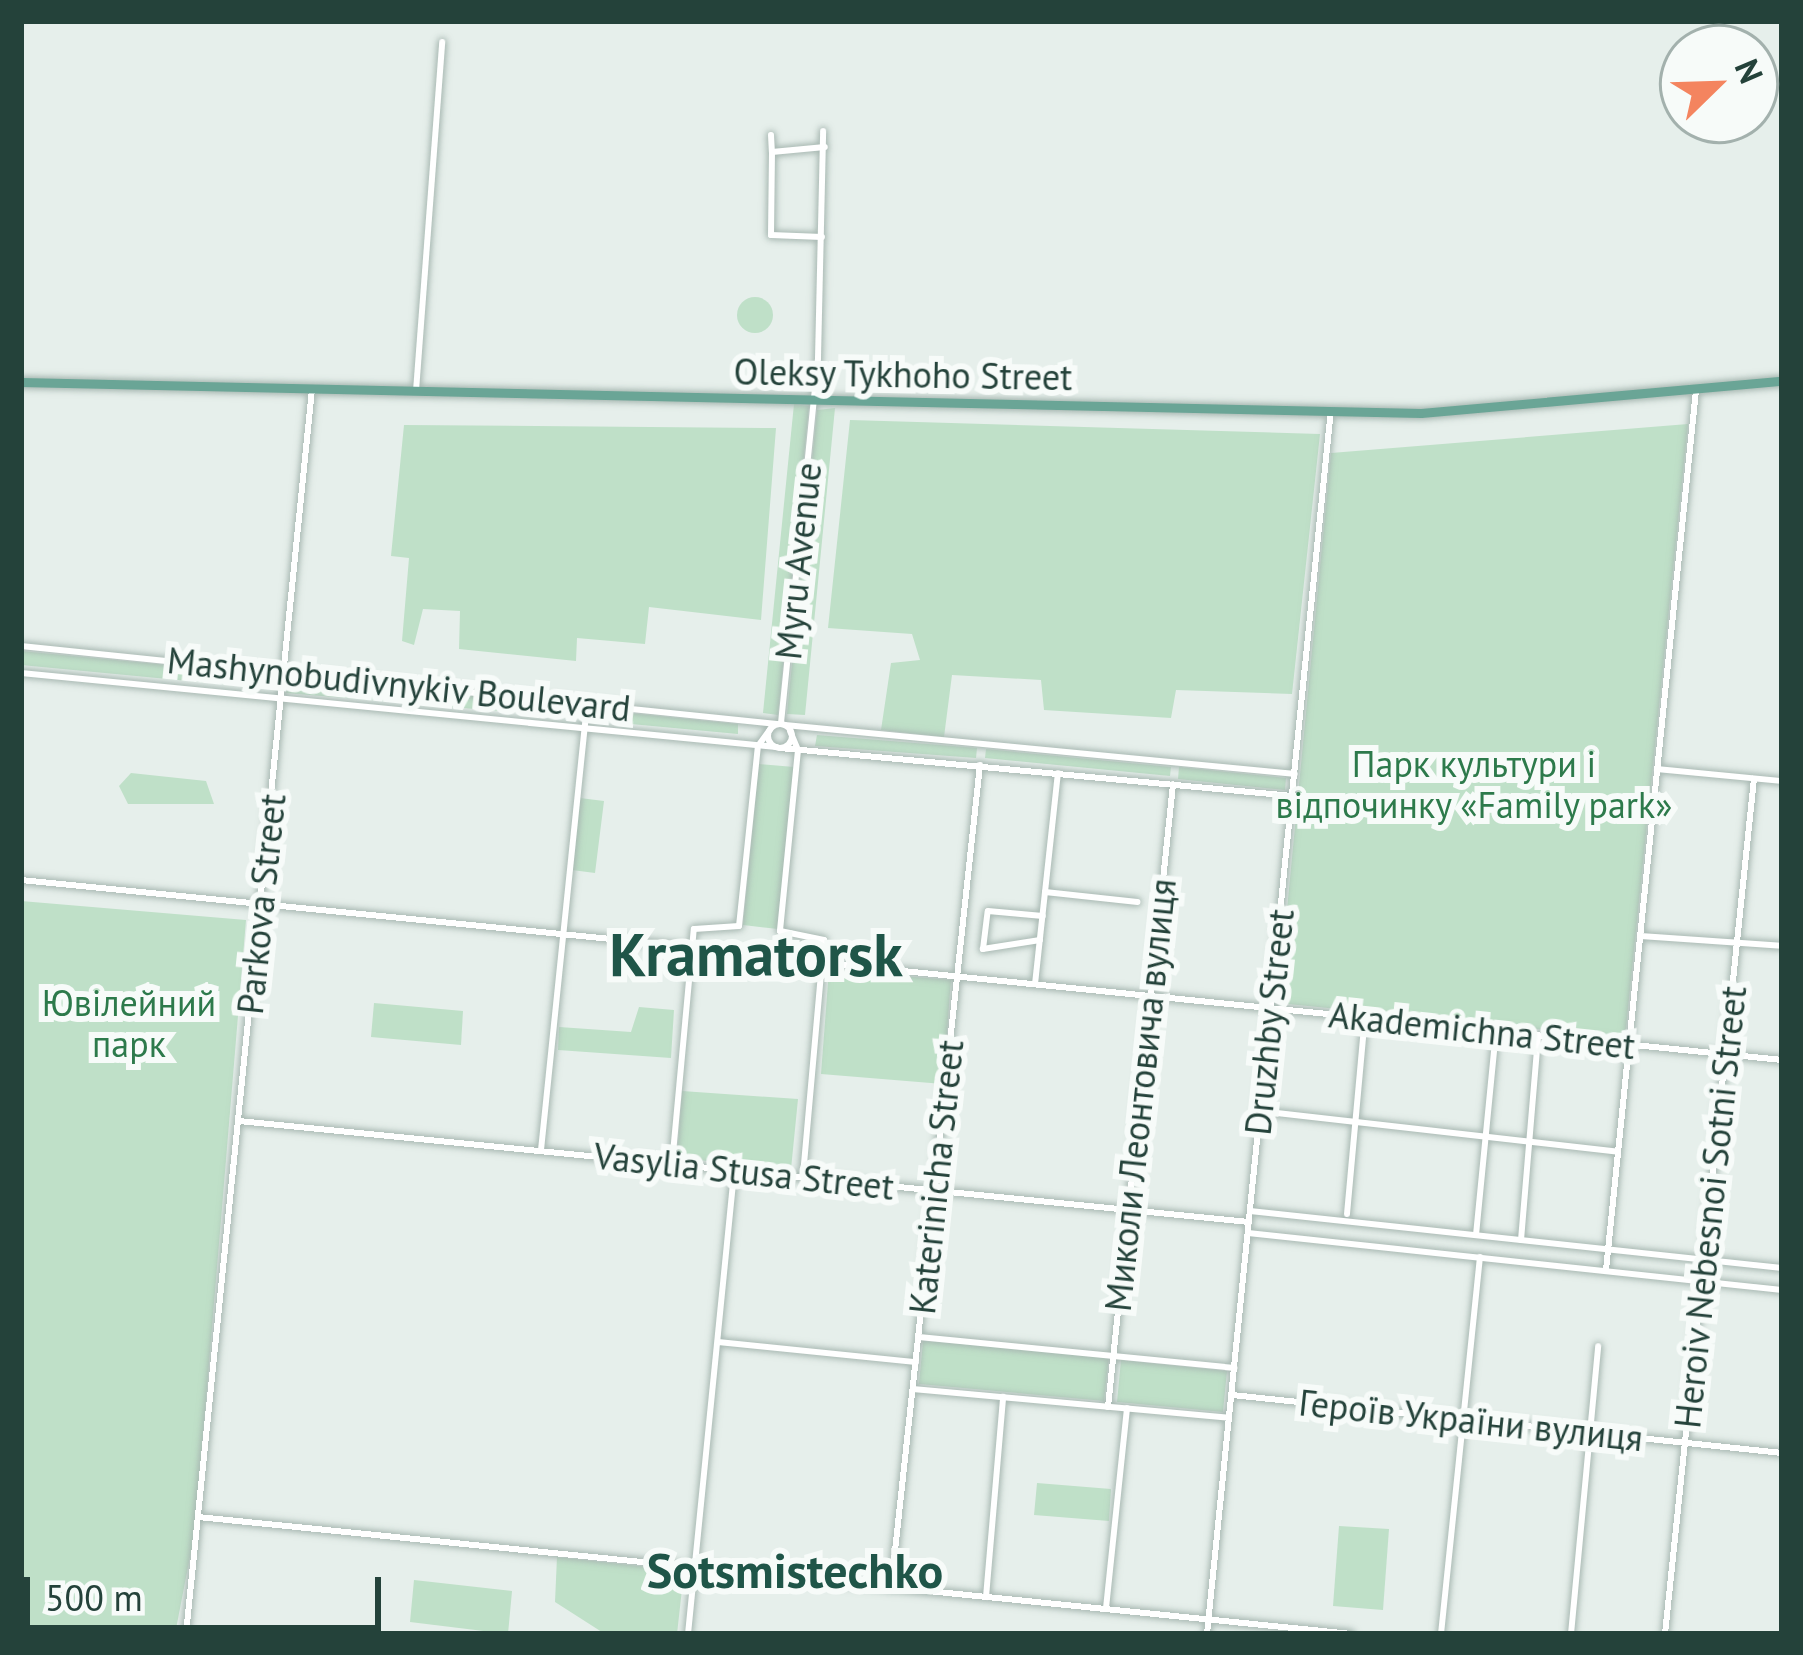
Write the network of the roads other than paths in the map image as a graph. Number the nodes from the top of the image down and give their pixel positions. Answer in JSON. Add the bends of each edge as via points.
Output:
{"nodes":[{"id":1,"x":442,"y":42,"type":"dead end"},
{"id":2,"x":823,"y":131,"type":"dead end"},
{"id":3,"x":771,"y":135,"type":"dead end"},
{"id":4,"x":825,"y":147,"type":"junction"},
{"id":5,"x":772,"y":152,"type":"junction"},
{"id":6,"x":822,"y":237,"type":"junction"},
{"id":7,"x":1782,"y":380,"type":"edge"},
{"id":8,"x":21,"y":382,"type":"edge"},
{"id":9,"x":312,"y":388,"type":"junction"},
{"id":10,"x":1696,"y":388,"type":"junction"},
{"id":11,"x":416,"y":391,"type":"junction"},
{"id":12,"x":814,"y":399,"type":"junction"},
{"id":13,"x":1331,"y":410,"type":"junction"},
{"id":14,"x":21,"y":646,"type":"edge"},
{"id":15,"x":283,"y":672,"type":"junction"},
{"id":16,"x":21,"y":673,"type":"edge"},
{"id":17,"x":280,"y":699,"type":"junction"},
{"id":18,"x":587,"y":704,"type":"junction"},
{"id":19,"x":781,"y":726,"type":"junction"},
{"id":20,"x":584,"y":728,"type":"junction"},
{"id":21,"x":758,"y":746,"type":"junction"},
{"id":22,"x":778,"y":747,"type":"junction"},
{"id":23,"x":798,"y":750,"type":"junction"},
{"id":24,"x":980,"y":765,"type":"junction"},
{"id":25,"x":1657,"y":769,"type":"junction"},
{"id":26,"x":1058,"y":773,"type":"junction"},
{"id":27,"x":1295,"y":774,"type":"junction"},
{"id":28,"x":1754,"y":779,"type":"junction"},
{"id":29,"x":1782,"y":781,"type":"edge"},
{"id":30,"x":1173,"y":784,"type":"junction"},
{"id":31,"x":1293,"y":796,"type":"junction"},
{"id":32,"x":21,"y":880,"type":"edge"},
{"id":33,"x":1046,"y":892,"type":"junction"},
{"id":34,"x":1137,"y":902,"type":"dead end"},
{"id":35,"x":261,"y":905,"type":"junction"},
{"id":36,"x":1043,"y":916,"type":"junction"},
{"id":37,"x":562,"y":935,"type":"junction"},
{"id":38,"x":1640,"y":936,"type":"junction"},
{"id":39,"x":1040,"y":940,"type":"junction"},
{"id":40,"x":1736,"y":942,"type":"junction"},
{"id":41,"x":1782,"y":946,"type":"edge"},
{"id":42,"x":691,"y":947,"type":"junction"},
{"id":43,"x":824,"y":963,"type":"junction"},
{"id":44,"x":958,"y":976,"type":"junction"},
{"id":45,"x":1036,"y":984,"type":"junction"},
{"id":46,"x":1151,"y":996,"type":"junction"},
{"id":47,"x":1271,"y":1007,"type":"junction"},
{"id":48,"x":1365,"y":1017,"type":"junction"},
{"id":49,"x":1496,"y":1031,"type":"junction"},
{"id":50,"x":1538,"y":1036,"type":"junction"},
{"id":51,"x":1628,"y":1047,"type":"junction"},
{"id":52,"x":1725,"y":1054,"type":"junction"},
{"id":53,"x":1782,"y":1060,"type":"edge"},
{"id":54,"x":1261,"y":1111,"type":"junction"},
{"id":55,"x":239,"y":1121,"type":"junction"},
{"id":56,"x":1356,"y":1122,"type":"junction"},
{"id":57,"x":1486,"y":1137,"type":"junction"},
{"id":58,"x":1529,"y":1142,"type":"junction"},
{"id":59,"x":541,"y":1150,"type":"junction"},
{"id":60,"x":1618,"y":1152,"type":"junction"},
{"id":61,"x":672,"y":1164,"type":"junction"},
{"id":62,"x":734,"y":1171,"type":"junction"},
{"id":63,"x":803,"y":1177,"type":"junction"},
{"id":64,"x":936,"y":1191,"type":"junction"},
{"id":65,"x":1128,"y":1210,"type":"junction"},
{"id":66,"x":1250,"y":1211,"type":"junction"},
{"id":67,"x":1347,"y":1214,"type":"dead end"},
{"id":68,"x":1249,"y":1222,"type":"junction"},
{"id":69,"x":1248,"y":1233,"type":"junction"},
{"id":70,"x":1476,"y":1235,"type":"junction"},
{"id":71,"x":1521,"y":1240,"type":"junction"},
{"id":72,"x":1608,"y":1249,"type":"junction"},
{"id":73,"x":1480,"y":1257,"type":"junction"},
{"id":74,"x":1705,"y":1260,"type":"junction"},
{"id":75,"x":1782,"y":1268,"type":"edge"},
{"id":76,"x":1606,"y":1270,"type":"junction"},
{"id":77,"x":1702,"y":1281,"type":"junction"},
{"id":78,"x":1782,"y":1290,"type":"edge"},
{"id":79,"x":919,"y":1336,"type":"junction"},
{"id":80,"x":718,"y":1342,"type":"junction"},
{"id":81,"x":1598,"y":1346,"type":"dead end"},
{"id":82,"x":1113,"y":1356,"type":"junction"},
{"id":83,"x":916,"y":1362,"type":"junction"},
{"id":84,"x":1234,"y":1368,"type":"junction"},
{"id":85,"x":914,"y":1389,"type":"junction"},
{"id":86,"x":1232,"y":1395,"type":"junction"},
{"id":87,"x":1003,"y":1397,"type":"junction"},
{"id":88,"x":1108,"y":1406,"type":"junction"},
{"id":89,"x":1127,"y":1408,"type":"junction"},
{"id":90,"x":1229,"y":1418,"type":"junction"},
{"id":91,"x":1462,"y":1419,"type":"junction"},
{"id":92,"x":1588,"y":1432,"type":"junction"},
{"id":93,"x":1686,"y":1443,"type":"junction"},
{"id":94,"x":1782,"y":1453,"type":"edge"},
{"id":95,"x":198,"y":1517,"type":"junction"},
{"id":96,"x":695,"y":1568,"type":"junction"},
{"id":97,"x":891,"y":1588,"type":"junction"},
{"id":98,"x":986,"y":1597,"type":"junction"},
{"id":99,"x":1106,"y":1608,"type":"junction"},
{"id":100,"x":1208,"y":1618,"type":"junction"},
{"id":101,"x":186,"y":1634,"type":"edge"},
{"id":102,"x":688,"y":1634,"type":"edge"},
{"id":103,"x":1207,"y":1634,"type":"edge"},
{"id":104,"x":1351,"y":1634,"type":"edge"},
{"id":105,"x":1442,"y":1634,"type":"edge"},
{"id":106,"x":1571,"y":1634,"type":"edge"},
{"id":107,"x":1665,"y":1634,"type":"edge"}],
"edges":[{"from":1,"to":11,"type":"street"},
{"from":2,"to":4,"type":"street","name":"Myru Avenue"},
{"from":3,"to":5,"type":"street"},
{"from":4,"to":5,"type":"street"},
{"from":4,"to":6,"type":"street","name":"Myru Avenue"},
{"from":5,"to":6,"type":"street","via":[[771,235]]},
{"from":6,"to":12,"type":"street","name":"Myru Avenue"},
{"from":7,"to":10,"type":"main road","name":"Oleksy Tykhoho Street"},
{"from":8,"to":9,"type":"main road","name":"Oleksy Tykhoho Street"},
{"from":9,"to":11,"type":"main road","name":"Oleksy Tykhoho Street"},
{"from":9,"to":15,"type":"street","name":"Parkova Street"},
{"from":10,"to":13,"type":"main road","name":"Oleksy Tykhoho Street","via":[[1462,411]]},
{"from":10,"to":25,"type":"street"},
{"from":11,"to":12,"type":"main road","name":"Oleksy Tykhoho Street"},
{"from":12,"to":13,"type":"main road","name":"Oleksy Tykhoho Street"},
{"from":12,"to":19,"type":"street","name":"Myru Avenue"},
{"from":13,"to":27,"type":"street","name":"Druzhby Street"},
{"from":14,"to":15,"type":"street","name":"Mashynobudivnykiv Boulevard"},
{"from":15,"to":17,"type":"street","name":"Parkova Street"},
{"from":15,"to":18,"type":"street","name":"Mashynobudivnykiv Boulevard"},
{"from":16,"to":17,"type":"street","name":"Mashynobudivnykiv Boulevard"},
{"from":17,"to":20,"type":"street","name":"Mashynobudivnykiv Boulevard"},
{"from":17,"to":35,"type":"street","name":"Parkova Street"},
{"from":18,"to":19,"type":"street","name":"Mashynobudivnykiv Boulevard"},
{"from":18,"to":20,"type":"street"},
{"from":19,"to":21,"type":"street"},
{"from":19,"to":22,"type":"street"},
{"from":19,"to":22,"type":"street"},
{"from":19,"to":23,"type":"street","name":"Myru Avenue"},
{"from":19,"to":27,"type":"street","name":"Mashynobudivnykiv Boulevard"},
{"from":20,"to":21,"type":"street","name":"Mashynobudivnykiv Boulevard"},
{"from":20,"to":37,"type":"street"},
{"from":21,"to":22,"type":"street","name":"Mashynobudivnykiv Boulevard"},
{"from":21,"to":42,"type":"street","via":[[739,926],[694,929]]},
{"from":22,"to":23,"type":"street","name":"Mashynobudivnykiv Boulevard"},
{"from":23,"to":24,"type":"street","name":"Mashynobudivnykiv Boulevard"},
{"from":23,"to":43,"type":"street","name":"Myru Avenue","via":[[780,931],[824,940]]},
{"from":24,"to":26,"type":"street","name":"Mashynobudivnykiv Boulevard"},
{"from":24,"to":44,"type":"street","name":"Katerinicha Street"},
{"from":25,"to":28,"type":"street"},
{"from":25,"to":38,"type":"street"},
{"from":26,"to":30,"type":"street","name":"Mashynobudivnykiv Boulevard"},
{"from":26,"to":33,"type":"street"},
{"from":27,"to":31,"type":"street","name":"Druzhby Street"},
{"from":28,"to":29,"type":"street"},
{"from":28,"to":40,"type":"street","name":"Heroiv Nebesnoi Sotni Street"},
{"from":30,"to":31,"type":"street","name":"Mashynobudivnykiv Boulevard"},
{"from":30,"to":46,"type":"street","name":"Миколи Леонтовича вулиця"},
{"from":31,"to":47,"type":"street","name":"Druzhby Street"},
{"from":32,"to":35,"type":"street"},
{"from":33,"to":34,"type":"street"},
{"from":33,"to":36,"type":"street"},
{"from":35,"to":37,"type":"street"},
{"from":35,"to":55,"type":"street","name":"Parkova Street"},
{"from":36,"to":39,"type":"street"},
{"from":36,"to":39,"type":"street","via":[[988,911],[983,949]]},
{"from":37,"to":42,"type":"street"},
{"from":37,"to":59,"type":"street"},
{"from":38,"to":40,"type":"street"},
{"from":38,"to":51,"type":"street"},
{"from":39,"to":45,"type":"street"},
{"from":40,"to":41,"type":"street"},
{"from":40,"to":52,"type":"street","name":"Heroiv Nebesnoi Sotni Street"},
{"from":42,"to":61,"type":"street"},
{"from":43,"to":44,"type":"street","name":"Akademichna Street"},
{"from":43,"to":63,"type":"street"},
{"from":44,"to":45,"type":"street","name":"Akademichna Street"},
{"from":44,"to":64,"type":"street","name":"Katerinicha Street"},
{"from":45,"to":46,"type":"street","name":"Akademichna Street"},
{"from":46,"to":47,"type":"street","name":"Akademichna Street"},
{"from":46,"to":65,"type":"street","name":"Миколи Леонтовича вулиця"},
{"from":47,"to":48,"type":"street","name":"Akademichna Street"},
{"from":47,"to":54,"type":"street","name":"Druzhby Street"},
{"from":48,"to":49,"type":"street","name":"Akademichna Street"},
{"from":48,"to":56,"type":"street"},
{"from":49,"to":50,"type":"street","name":"Akademichna Street"},
{"from":49,"to":57,"type":"street"},
{"from":50,"to":51,"type":"street","name":"Akademichna Street"},
{"from":50,"to":58,"type":"street"},
{"from":51,"to":52,"type":"street","name":"Akademichna Street"},
{"from":51,"to":60,"type":"street"},
{"from":52,"to":53,"type":"street","name":"Akademichna Street"},
{"from":52,"to":74,"type":"street","name":"Heroiv Nebesnoi Sotni Street"},
{"from":54,"to":56,"type":"street"},
{"from":54,"to":66,"type":"street","name":"Druzhby Street"},
{"from":55,"to":59,"type":"street","name":"Vasylia Stusa Street"},
{"from":55,"to":95,"type":"street","name":"Parkova Street"},
{"from":56,"to":57,"type":"street"},
{"from":56,"to":67,"type":"street"},
{"from":57,"to":58,"type":"street"},
{"from":57,"to":70,"type":"street"},
{"from":58,"to":60,"type":"street"},
{"from":58,"to":71,"type":"street"},
{"from":59,"to":61,"type":"street","name":"Vasylia Stusa Street"},
{"from":60,"to":72,"type":"street"},
{"from":61,"to":62,"type":"street","name":"Vasylia Stusa Street"},
{"from":62,"to":63,"type":"street","name":"Vasylia Stusa Street"},
{"from":62,"to":80,"type":"street"},
{"from":63,"to":64,"type":"street","name":"Vasylia Stusa Street"},
{"from":64,"to":65,"type":"street","name":"Vasylia Stusa Street"},
{"from":64,"to":79,"type":"street","name":"Katerinicha Street"},
{"from":65,"to":68,"type":"street","name":"Vasylia Stusa Street"},
{"from":65,"to":82,"type":"street","name":"Миколи Леонтовича вулиця"},
{"from":66,"to":68,"type":"street","name":"Druzhby Street"},
{"from":66,"to":70,"type":"street"},
{"from":68,"to":69,"type":"street","name":"Druzhby Street"},
{"from":69,"to":73,"type":"street"},
{"from":69,"to":84,"type":"street","name":"Druzhby Street"},
{"from":70,"to":71,"type":"street"},
{"from":71,"to":72,"type":"street"},
{"from":72,"to":74,"type":"street"},
{"from":72,"to":76,"type":"street"},
{"from":73,"to":76,"type":"street"},
{"from":73,"to":91,"type":"street"},
{"from":74,"to":75,"type":"street"},
{"from":74,"to":77,"type":"street","name":"Heroiv Nebesnoi Sotni Street"},
{"from":76,"to":77,"type":"street"},
{"from":77,"to":78,"type":"street"},
{"from":77,"to":93,"type":"street","name":"Heroiv Nebesnoi Sotni Street"},
{"from":79,"to":82,"type":"street"},
{"from":79,"to":83,"type":"street","name":"Katerinicha Street"},
{"from":80,"to":83,"type":"street"},
{"from":80,"to":96,"type":"street"},
{"from":81,"to":92,"type":"street"},
{"from":82,"to":84,"type":"street"},
{"from":82,"to":88,"type":"street","name":"Миколи Леонтовича вулиця"},
{"from":83,"to":85,"type":"street","name":"Katerinicha Street"},
{"from":84,"to":86,"type":"street","name":"Druzhby Street"},
{"from":85,"to":87,"type":"street"},
{"from":85,"to":97,"type":"street","name":"Katerinicha Street"},
{"from":86,"to":90,"type":"street","name":"Druzhby Street"},
{"from":86,"to":91,"type":"street","name":"Героїв України вулиця"},
{"from":87,"to":88,"type":"street"},
{"from":87,"to":98,"type":"street"},
{"from":88,"to":89,"type":"street"},
{"from":89,"to":90,"type":"street"},
{"from":89,"to":99,"type":"street"},
{"from":90,"to":100,"type":"street","name":"Druzhby Street"},
{"from":91,"to":92,"type":"street","name":"Героїв України вулиця"},
{"from":91,"to":105,"type":"street"},
{"from":92,"to":93,"type":"street","name":"Героїв України вулиця"},
{"from":92,"to":106,"type":"street"},
{"from":93,"to":94,"type":"street","name":"Героїв України вулиця"},
{"from":93,"to":107,"type":"street","name":"Heroiv Nebesnoi Sotni Street"},
{"from":95,"to":96,"type":"street"},
{"from":95,"to":101,"type":"street","name":"Parkova Street"},
{"from":96,"to":97,"type":"street"},
{"from":96,"to":102,"type":"street"},
{"from":97,"to":98,"type":"street"},
{"from":98,"to":99,"type":"street"},
{"from":99,"to":100,"type":"street"},
{"from":100,"to":103,"type":"street","name":"Druzhby Street"},
{"from":100,"to":104,"type":"street"}]}
